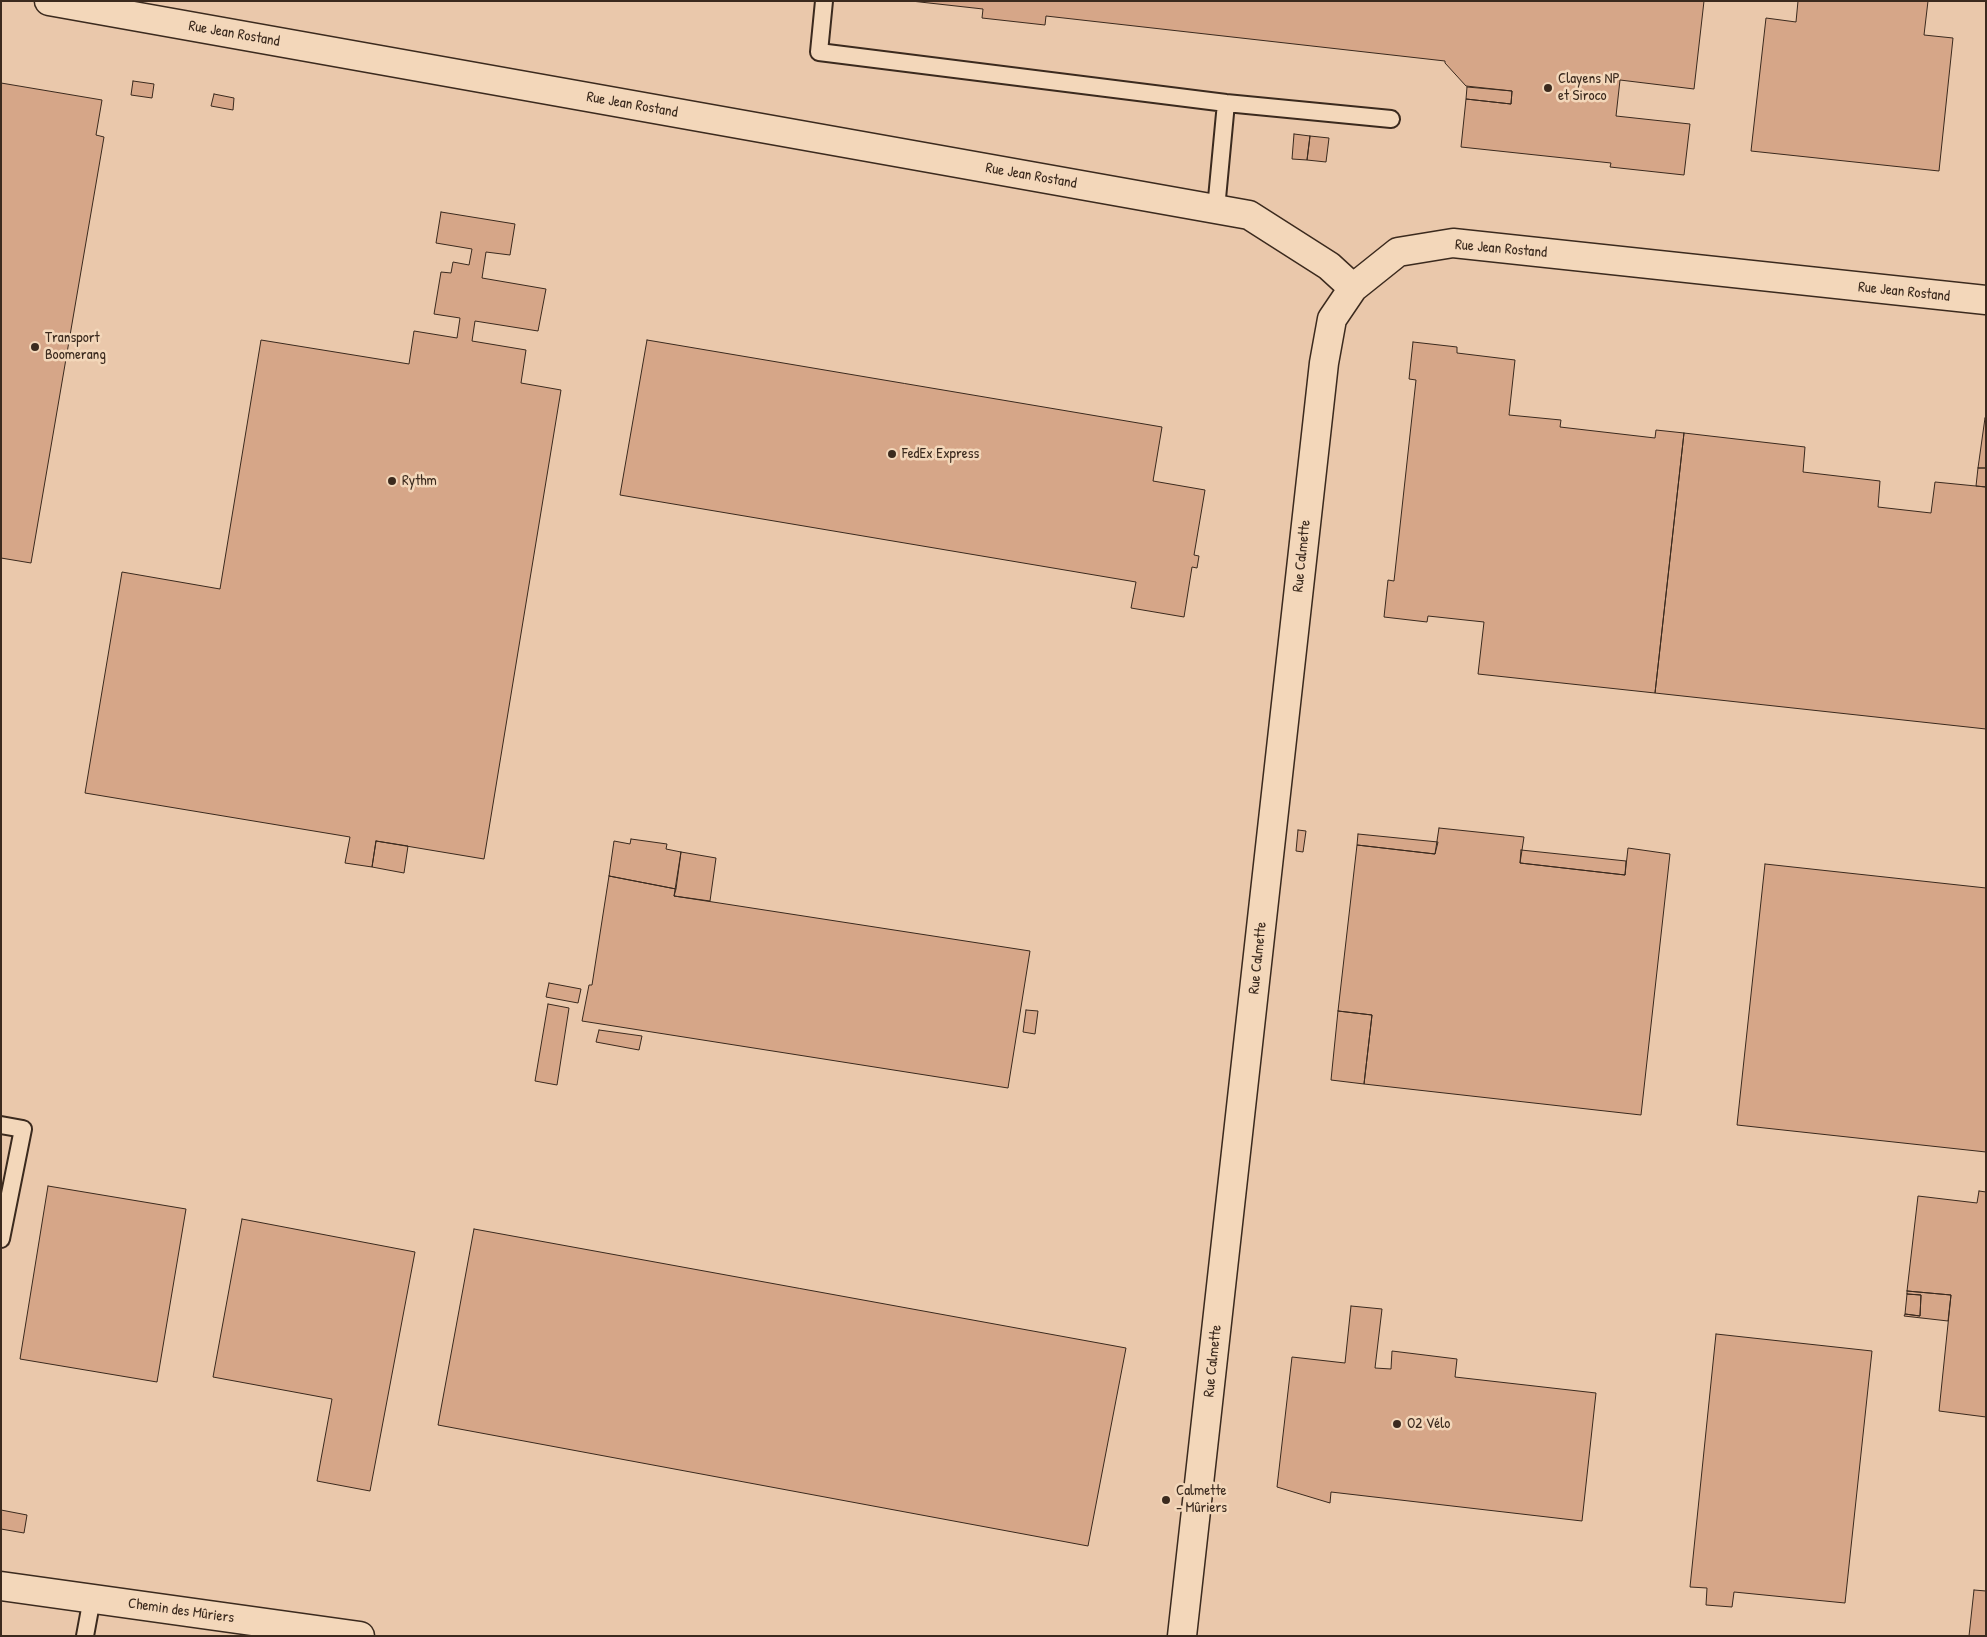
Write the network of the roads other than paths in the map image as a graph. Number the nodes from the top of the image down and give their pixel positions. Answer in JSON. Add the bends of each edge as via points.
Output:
{"nodes":[{"id":1,"x":49,"y":1,"type":"edge"},
{"id":2,"x":824,"y":1,"type":"edge"},
{"id":3,"x":1226,"y":103,"type":"junction"},
{"id":4,"x":1391,"y":120,"type":"dead end"},
{"id":5,"x":1216,"y":209,"type":"junction"},
{"id":6,"x":1353,"y":288,"type":"junction"},
{"id":7,"x":1986,"y":300,"type":"edge"},
{"id":8,"x":1,"y":1124,"type":"edge"},
{"id":9,"x":1,"y":1239,"type":"edge"},
{"id":10,"x":1,"y":1586,"type":"edge"},
{"id":11,"x":92,"y":1598,"type":"junction"},
{"id":12,"x":85,"y":1636,"type":"edge"},
{"id":13,"x":360,"y":1636,"type":"edge"},
{"id":14,"x":1182,"y":1636,"type":"edge"}],
"edges":[{"from":1,"to":5,"type":"street","name":"Rue Jean Rostand"},
{"from":2,"to":3,"type":"lane","via":[[819,52]]},
{"from":3,"to":4,"type":"lane"},
{"from":3,"to":5,"type":"lane"},
{"from":5,"to":6,"type":"street","name":"Rue Jean Rostand","via":[[1249,215],[1329,266]]},
{"from":6,"to":7,"type":"street","name":"Rue Jean Rostand","via":[[1398,252],[1453,243]]},
{"from":6,"to":14,"type":"street","name":"Rue Calmette","via":[[1332,318],[1324,363]]},
{"from":8,"to":9,"type":"lane","via":[[23,1128]]},
{"from":10,"to":11,"type":"street","name":"Chemin des Mûriers"},
{"from":11,"to":12,"type":"lane"},
{"from":11,"to":13,"type":"street","name":"Chemin des Mûriers"}]}
